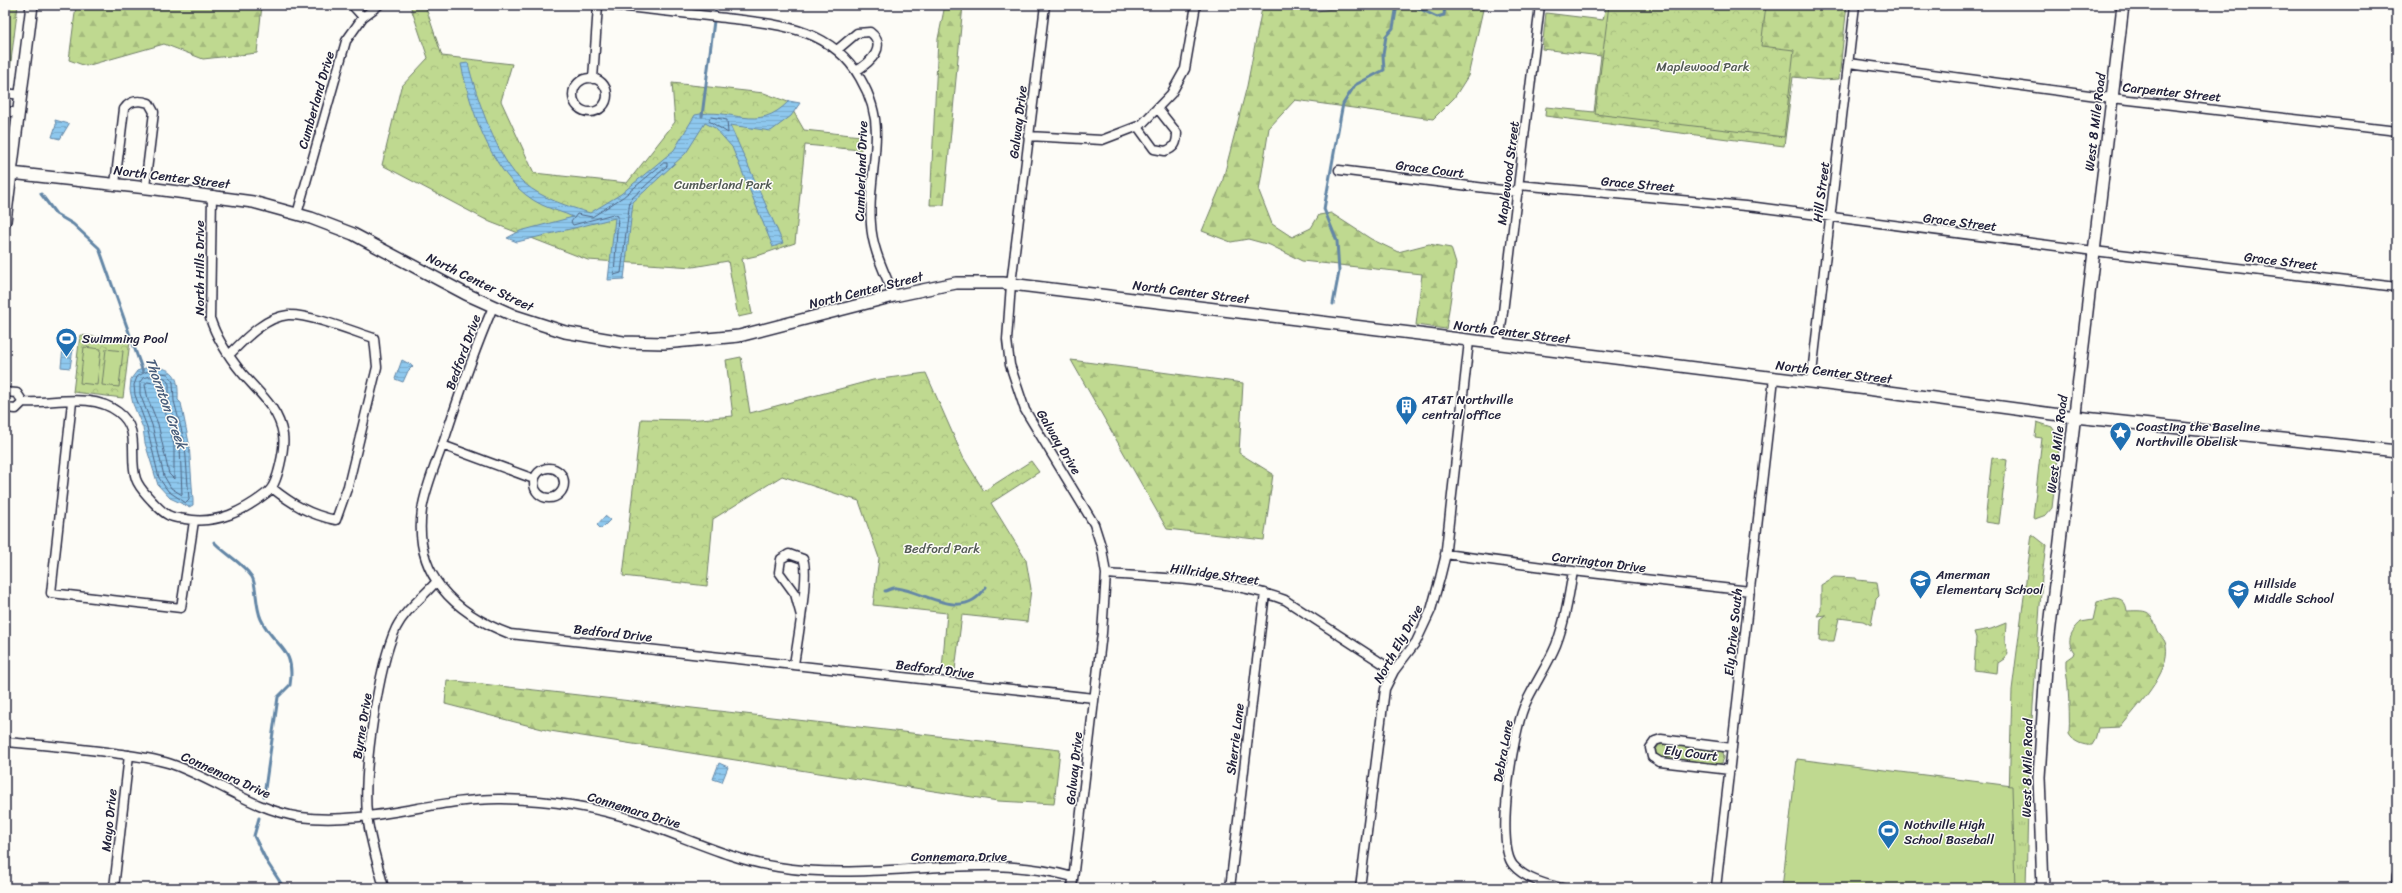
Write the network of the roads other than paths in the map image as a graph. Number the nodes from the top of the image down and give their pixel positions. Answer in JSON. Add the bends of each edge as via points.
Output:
{"nodes":[{"id":1,"x":32,"y":5,"type":"edge"},
{"id":2,"x":352,"y":5,"type":"edge"},
{"id":3,"x":379,"y":5,"type":"edge"},
{"id":4,"x":598,"y":5,"type":"edge"},
{"id":5,"x":609,"y":5,"type":"edge"},
{"id":6,"x":1045,"y":5,"type":"edge"},
{"id":7,"x":1196,"y":5,"type":"edge"},
{"id":8,"x":1540,"y":5,"type":"edge"},
{"id":9,"x":1855,"y":5,"type":"edge"},
{"id":10,"x":2123,"y":5,"type":"edge"},
{"id":11,"x":363,"y":17,"type":"junction"},
{"id":12,"x":837,"y":50,"type":"junction"},
{"id":13,"x":1848,"y":63,"type":"junction"},
{"id":14,"x":856,"y":71,"type":"junction"},
{"id":15,"x":593,"y":79,"type":"junction"},
{"id":16,"x":5,"y":93,"type":"edge"},
{"id":17,"x":21,"y":95,"type":"junction"},
{"id":18,"x":2112,"y":98,"type":"junction"},
{"id":19,"x":1158,"y":109,"type":"junction"},
{"id":20,"x":5,"y":111,"type":"edge"},
{"id":21,"x":18,"y":113,"type":"junction"},
{"id":22,"x":1138,"y":127,"type":"junction"},
{"id":23,"x":2397,"y":131,"type":"edge"},
{"id":24,"x":1028,"y":136,"type":"junction"},
{"id":25,"x":1338,"y":170,"type":"dead end"},
{"id":26,"x":11,"y":174,"type":"junction"},
{"id":27,"x":115,"y":184,"type":"junction"},
{"id":28,"x":145,"y":187,"type":"junction"},
{"id":29,"x":1519,"y":188,"type":"junction"},
{"id":30,"x":212,"y":195,"type":"junction"},
{"id":31,"x":297,"y":214,"type":"junction"},
{"id":32,"x":1830,"y":218,"type":"junction"},
{"id":33,"x":5,"y":221,"type":"edge"},
{"id":34,"x":2094,"y":251,"type":"junction"},
{"id":35,"x":1011,"y":284,"type":"junction"},
{"id":36,"x":2397,"y":287,"type":"edge"},
{"id":37,"x":894,"y":296,"type":"junction"},
{"id":38,"x":493,"y":307,"type":"junction"},
{"id":39,"x":1469,"y":341,"type":"junction"},
{"id":40,"x":1499,"y":344,"type":"junction"},
{"id":41,"x":230,"y":355,"type":"junction"},
{"id":42,"x":1774,"y":378,"type":"junction"},
{"id":43,"x":1811,"y":382,"type":"junction"},
{"id":44,"x":5,"y":392,"type":"edge"},
{"id":45,"x":23,"y":402,"type":"junction"},
{"id":46,"x":72,"y":402,"type":"junction"},
{"id":47,"x":5,"y":408,"type":"edge"},
{"id":48,"x":2075,"y":417,"type":"junction"},
{"id":49,"x":442,"y":445,"type":"junction"},
{"id":50,"x":2397,"y":451,"type":"edge"},
{"id":51,"x":534,"y":479,"type":"dead end"},
{"id":52,"x":272,"y":488,"type":"junction"},
{"id":53,"x":194,"y":521,"type":"junction"},
{"id":54,"x":1445,"y":554,"type":"junction"},
{"id":55,"x":1573,"y":571,"type":"junction"},
{"id":56,"x":1106,"y":574,"type":"junction"},
{"id":57,"x":436,"y":582,"type":"junction"},
{"id":58,"x":1750,"y":591,"type":"junction"},
{"id":59,"x":1265,"y":593,"type":"junction"},
{"id":60,"x":800,"y":616,"type":"junction"},
{"id":61,"x":794,"y":664,"type":"junction"},
{"id":62,"x":1394,"y":671,"type":"junction"},
{"id":63,"x":1094,"y":698,"type":"junction"},
{"id":64,"x":5,"y":742,"type":"edge"},
{"id":65,"x":1732,"y":748,"type":"junction"},
{"id":66,"x":129,"y":755,"type":"junction"},
{"id":67,"x":1730,"y":770,"type":"junction"},
{"id":68,"x":367,"y":815,"type":"junction"},
{"id":69,"x":2397,"y":876,"type":"edge"},
{"id":70,"x":1073,"y":877,"type":"junction"},
{"id":71,"x":114,"y":888,"type":"edge"},
{"id":72,"x":384,"y":888,"type":"edge"},
{"id":73,"x":1072,"y":888,"type":"edge"},
{"id":74,"x":1230,"y":888,"type":"edge"},
{"id":75,"x":1360,"y":888,"type":"edge"},
{"id":76,"x":1562,"y":888,"type":"edge"},
{"id":77,"x":1716,"y":888,"type":"edge"},
{"id":78,"x":2043,"y":888,"type":"edge"},
{"id":79,"x":2396,"y":888,"type":"edge"}],
"edges":[{"from":1,"to":17,"type":"street"},
{"from":2,"to":11,"type":"street"},
{"from":3,"to":11,"type":"street","name":"Cumberland Drive"},
{"from":4,"to":15,"type":"street"},
{"from":5,"to":12,"type":"street","name":"Cumberland Drive","via":[[786,26],[817,36]]},
{"from":6,"to":24,"type":"street","name":"Galway Drive"},
{"from":7,"to":19,"type":"street","via":[[1185,69],[1171,94]]},
{"from":8,"to":29,"type":"street","name":"Maplewood Street"},
{"from":9,"to":13,"type":"street","name":"Hill Street"},
{"from":10,"to":18,"type":"street","name":"West 8 Mile Road"},
{"from":11,"to":31,"type":"street","name":"Cumberland Drive","via":[[346,41]]},
{"from":12,"to":14,"type":"street","name":"Cumberland Drive"},
{"from":12,"to":14,"type":"street","via":[[857,33],[863,31],[875,36],[878,48],[875,55]]},
{"from":13,"to":18,"type":"street","name":"Carpenter Street"},
{"from":13,"to":32,"type":"street","name":"Hill Street"},
{"from":14,"to":37,"type":"street","name":"Cumberland Drive","via":[[868,93],[875,120],[871,226],[874,244]]},
{"from":15,"to":15,"type":"street","via":[[588,78],[578,83],[573,92],[578,107],[587,112],[602,108],[607,98],[602,84]]},
{"from":16,"to":17,"type":"street"},
{"from":17,"to":21,"type":"street"},
{"from":18,"to":23,"type":"street","name":"Carpenter Street"},
{"from":18,"to":34,"type":"street","name":"West 8 Mile Road"},
{"from":19,"to":22,"type":"street"},
{"from":19,"to":22,"type":"street","via":[[1177,133],[1174,147],[1166,152],[1154,149]]},
{"from":20,"to":21,"type":"street"},
{"from":21,"to":26,"type":"street"},
{"from":22,"to":24,"type":"street","via":[[1102,140]]},
{"from":24,"to":35,"type":"street","name":"Galway Drive"},
{"from":25,"to":29,"type":"street","name":"Grace Court"},
{"from":26,"to":27,"type":"street","name":"North Center Street"},
{"from":26,"to":33,"type":"street"},
{"from":27,"to":28,"type":"street","name":"North Center Street"},
{"from":27,"to":28,"type":"street","via":[[124,109],[131,103],[140,101],[149,103],[154,112]]},
{"from":28,"to":30,"type":"street","name":"North Center Street"},
{"from":29,"to":32,"type":"street","name":"Grace Street","via":[[1756,207]]},
{"from":29,"to":40,"type":"street","name":"Maplewood Street"},
{"from":30,"to":31,"type":"street","name":"North Center Street","via":[[253,202]]},
{"from":30,"to":41,"type":"street","name":"North Hills Drive","via":[[209,313],[213,327]]},
{"from":31,"to":38,"type":"street","name":"North Center Street","via":[[353,234]]},
{"from":32,"to":34,"type":"street","name":"Grace Street"},
{"from":32,"to":43,"type":"street","name":"Hill Street"},
{"from":34,"to":36,"type":"street","name":"Grace Street"},
{"from":34,"to":48,"type":"street","name":"West 8 Mile Road"},
{"from":35,"to":37,"type":"street","name":"North Center Street","via":[[956,283]]},
{"from":35,"to":39,"type":"street","name":"North Center Street"},
{"from":35,"to":56,"type":"street","name":"Galway Drive","via":[[1007,340],[1010,365],[1026,410],[1094,524]]},
{"from":37,"to":38,"type":"street","name":"North Center Street","via":[[740,336],[664,343],[623,342],[565,332]]},
{"from":38,"to":49,"type":"street","name":"Bedford Drive"},
{"from":39,"to":40,"type":"street","name":"North Center Street"},
{"from":39,"to":54,"type":"street","name":"North Ely Drive"},
{"from":40,"to":42,"type":"street","name":"North Center Street"},
{"from":41,"to":52,"type":"street","name":"North Hills Drive","via":[[273,408],[283,435],[280,461]]},
{"from":41,"to":52,"type":"street","via":[[255,331],[288,315],[374,338],[377,367],[348,486],[336,520],[318,517],[291,504]]},
{"from":42,"to":43,"type":"street","name":"North Center Street"},
{"from":42,"to":58,"type":"street","name":"Ely Drive South"},
{"from":43,"to":48,"type":"street","name":"North Center Street"},
{"from":44,"to":45,"type":"street","via":[[17,393]]},
{"from":45,"to":46,"type":"street"},
{"from":45,"to":47,"type":"street","via":[[16,409]]},
{"from":46,"to":53,"type":"street","via":[[98,403],[118,412],[133,434],[135,475],[139,486],[168,516]]},
{"from":46,"to":53,"type":"street","via":[[51,593],[182,608]]},
{"from":48,"to":50,"type":"street","name":"North Center Street"},
{"from":48,"to":78,"type":"street","name":"West 8 Mile Road","via":[[2041,720],[2039,818]]},
{"from":49,"to":51,"type":"street"},
{"from":49,"to":57,"type":"street","name":"Bedford Drive","via":[[426,493],[421,534],[426,557]]},
{"from":52,"to":53,"type":"street","via":[[259,499],[228,516],[206,522]]},
{"from":54,"to":55,"type":"street","name":"Carrington Drive"},
{"from":54,"to":62,"type":"street","name":"North Ely Drive","via":[[1431,610],[1416,642]]},
{"from":55,"to":58,"type":"street","name":"Carrington Drive"},
{"from":55,"to":76,"type":"street","name":"Debra Lane","via":[[1556,645],[1517,726],[1511,757],[1506,822],[1506,843],[1513,864],[1522,873],[1538,881]]},
{"from":56,"to":59,"type":"street","name":"Hillridge Street","via":[[1201,583]]},
{"from":56,"to":63,"type":"street","name":"Galway Drive"},
{"from":57,"to":61,"type":"street","name":"Bedford Drive","via":[[453,603],[468,615],[510,634]]},
{"from":57,"to":68,"type":"street","name":"Byrne Drive","via":[[414,604],[397,627],[389,647],[376,709],[366,784]]},
{"from":58,"to":65,"type":"street","name":"Ely Drive South"},
{"from":59,"to":62,"type":"street","name":"Hillridge Street","via":[[1285,600]]},
{"from":59,"to":74,"type":"street","name":"Sherrie Lane"},
{"from":60,"to":60,"type":"street","via":[[806,567],[803,559],[789,554],[781,559],[779,572],[795,594]]},
{"from":60,"to":61,"type":"street"},
{"from":61,"to":63,"type":"street","name":"Bedford Drive"},
{"from":62,"to":75,"type":"street","name":"North Ely Drive","via":[[1385,689]]},
{"from":63,"to":70,"type":"street","name":"Galway Drive"},
{"from":64,"to":66,"type":"street","name":"Connemara Drive"},
{"from":65,"to":67,"type":"street","name":"Ely Drive South"},
{"from":65,"to":67,"type":"street","name":"Ely Court","via":[[1661,739],[1655,741],[1650,748],[1652,757],[1660,762]]},
{"from":66,"to":68,"type":"street","name":"Connemara Drive","via":[[175,765],[258,805],[298,817],[326,819]]},
{"from":66,"to":71,"type":"street","name":"Mayo Drive"},
{"from":67,"to":77,"type":"street","name":"Ely Drive South"},
{"from":68,"to":70,"type":"street","name":"Connemara Drive","via":[[440,803],[499,799],[544,801],[590,807],[776,867],[821,871],[996,866],[1032,869]]},
{"from":68,"to":72,"type":"street","name":"Byrne Drive"},
{"from":69,"to":79,"type":"street"},
{"from":70,"to":73,"type":"street","name":"Galway Drive"}]}
